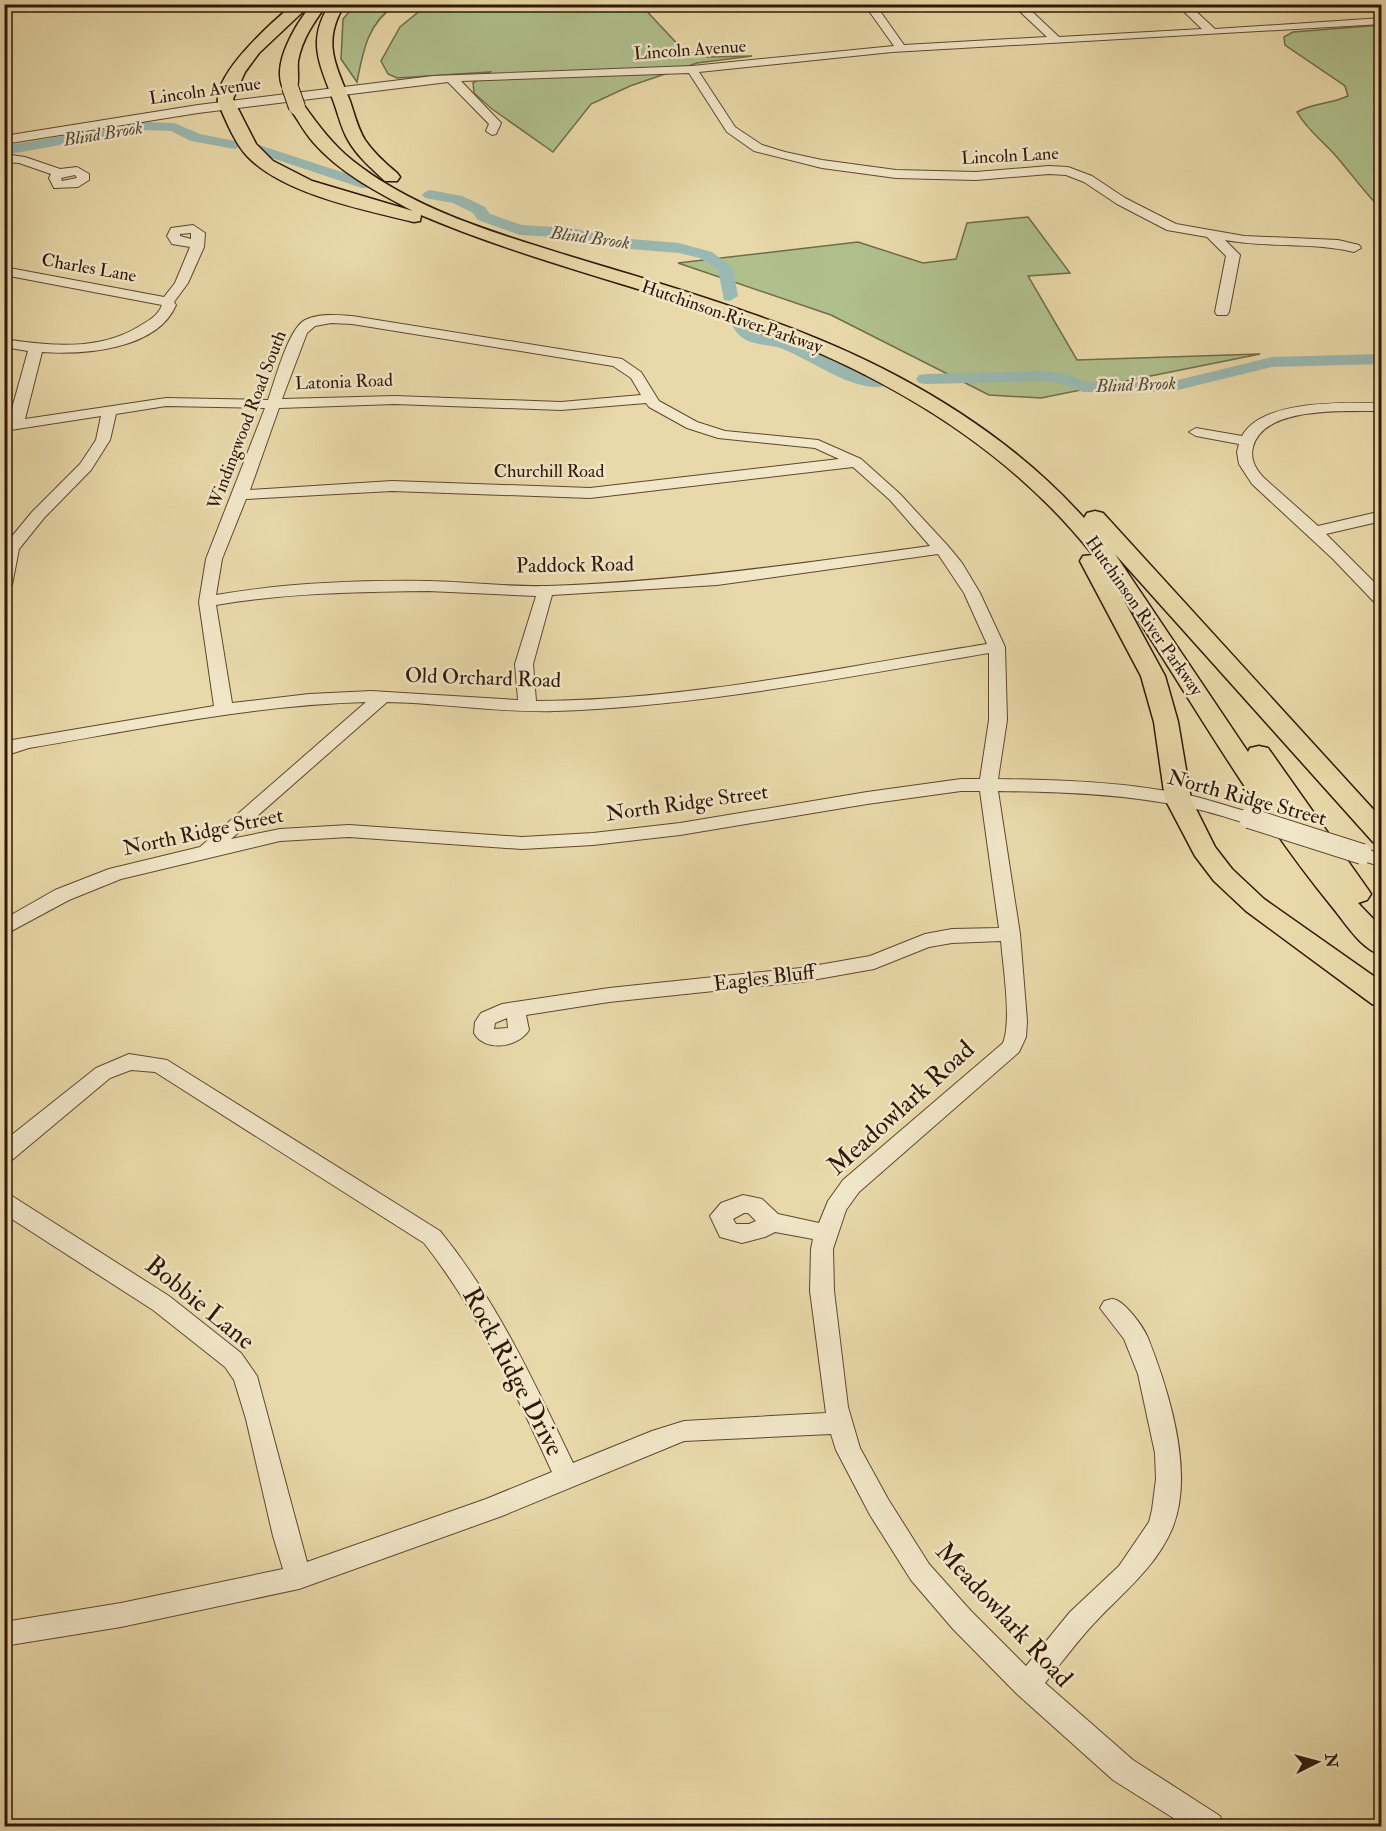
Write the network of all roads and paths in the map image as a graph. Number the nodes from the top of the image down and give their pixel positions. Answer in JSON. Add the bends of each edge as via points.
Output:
{"nodes":[{"id":1,"x":304,"y":4,"type":"edge"},
{"id":2,"x":320,"y":4,"type":"edge"},
{"id":3,"x":330,"y":4,"type":"edge"},
{"id":4,"x":338,"y":4,"type":"edge"},
{"id":5,"x":869,"y":4,"type":"edge"},
{"id":6,"x":1017,"y":4,"type":"edge"},
{"id":7,"x":1181,"y":4,"type":"edge"},
{"id":8,"x":1382,"y":21,"type":"edge"},
{"id":9,"x":1212,"y":32,"type":"junction"},
{"id":10,"x":1055,"y":39,"type":"junction"},
{"id":11,"x":901,"y":48,"type":"junction"},
{"id":12,"x":692,"y":69,"type":"junction"},
{"id":13,"x":451,"y":78,"type":"junction"},
{"id":14,"x":295,"y":86,"type":"junction"},
{"id":15,"x":338,"y":91,"type":"junction"},
{"id":16,"x":227,"y":106,"type":"junction"},
{"id":17,"x":302,"y":106,"type":"junction"},
{"id":18,"x":492,"y":131,"type":"dead end"},
{"id":19,"x":4,"y":140,"type":"edge"},
{"id":20,"x":4,"y":158,"type":"edge"},
{"id":21,"x":59,"y":173,"type":"dead end"},
{"id":22,"x":410,"y":196,"type":"junction"},
{"id":23,"x":459,"y":217,"type":"junction"},
{"id":24,"x":1214,"y":236,"type":"junction"},
{"id":25,"x":196,"y":243,"type":"dead end"},
{"id":26,"x":1354,"y":248,"type":"dead end"},
{"id":27,"x":4,"y":271,"type":"edge"},
{"id":28,"x":598,"y":271,"type":"junction"},
{"id":29,"x":167,"y":302,"type":"junction"},
{"id":30,"x":1222,"y":312,"type":"dead end"},
{"id":31,"x":4,"y":343,"type":"edge"},
{"id":32,"x":36,"y":349,"type":"junction"},
{"id":33,"x":649,"y":398,"type":"junction"},
{"id":34,"x":274,"y":404,"type":"junction"},
{"id":35,"x":1382,"y":407,"type":"edge"},
{"id":36,"x":109,"y":411,"type":"junction"},
{"id":37,"x":11,"y":426,"type":"edge"},
{"id":38,"x":1196,"y":432,"type":"dead end"},
{"id":39,"x":1245,"y":441,"type":"junction"},
{"id":40,"x":991,"y":445,"type":"junction"},
{"id":41,"x":856,"y":462,"type":"junction"},
{"id":42,"x":1043,"y":475,"type":"junction"},
{"id":43,"x":240,"y":495,"type":"junction"},
{"id":44,"x":1382,"y":516,"type":"edge"},
{"id":45,"x":1314,"y":532,"type":"junction"},
{"id":46,"x":942,"y":549,"type":"junction"},
{"id":47,"x":5,"y":580,"type":"edge"},
{"id":48,"x":4,"y":585,"type":"edge"},
{"id":49,"x":545,"y":591,"type":"junction"},
{"id":50,"x":1382,"y":601,"type":"edge"},
{"id":51,"x":207,"y":602,"type":"junction"},
{"id":52,"x":997,"y":647,"type":"junction"},
{"id":53,"x":382,"y":696,"type":"junction"},
{"id":54,"x":528,"y":706,"type":"junction"},
{"id":55,"x":224,"y":711,"type":"junction"},
{"id":56,"x":4,"y":751,"type":"edge"},
{"id":57,"x":988,"y":785,"type":"junction"},
{"id":58,"x":1178,"y":799,"type":"junction"},
{"id":59,"x":1382,"y":836,"type":"edge"},
{"id":60,"x":203,"y":853,"type":"junction"},
{"id":61,"x":1382,"y":861,"type":"edge"},
{"id":62,"x":1382,"y":922,"type":"edge"},
{"id":63,"x":4,"y":928,"type":"edge"},
{"id":64,"x":1010,"y":934,"type":"junction"},
{"id":65,"x":1382,"y":946,"type":"edge"},
{"id":66,"x":1382,"y":997,"type":"edge"},
{"id":67,"x":514,"y":1010,"type":"dead end"},
{"id":68,"x":4,"y":1154,"type":"edge"},
{"id":69,"x":4,"y":1202,"type":"edge"},
{"id":70,"x":771,"y":1222,"type":"dead end"},
{"id":71,"x":826,"y":1233,"type":"junction"},
{"id":72,"x":1112,"y":1308,"type":"dead end"},
{"id":73,"x":840,"y":1423,"type":"junction"},
{"id":74,"x":567,"y":1477,"type":"junction"},
{"id":75,"x":299,"y":1577,"type":"junction"},
{"id":76,"x":4,"y":1634,"type":"edge"},
{"id":77,"x":1027,"y":1685,"type":"junction"},
{"id":78,"x":1210,"y":1827,"type":"edge"}],
"edges":[{"from":1,"to":16,"type":"highway","via":[[248,56],[225,97]]},
{"from":2,"to":14,"type":"highway","name":"Hutchinson River Parkway","via":[[293,46],[289,69]]},
{"from":3,"to":14,"type":"highway","name":"Hutchinson River Parkway","via":[[304,44]]},
{"from":4,"to":15,"type":"highway","via":[[327,25],[323,46]]},
{"from":5,"to":11,"type":"street"},
{"from":6,"to":10,"type":"street"},
{"from":7,"to":9,"type":"street"},
{"from":8,"to":9,"type":"street","name":"Lincoln Avenue"},
{"from":9,"to":10,"type":"street","name":"Lincoln Avenue"},
{"from":10,"to":11,"type":"street","name":"Lincoln Avenue"},
{"from":11,"to":12,"type":"street","name":"Lincoln Avenue"},
{"from":12,"to":13,"type":"street","name":"Lincoln Avenue"},
{"from":12,"to":24,"type":"street","name":"Lincoln Lane","via":[[731,129],[758,148],[822,164],[896,174],[967,176],[1068,171],[1172,227]]},
{"from":13,"to":15,"type":"street","name":"Lincoln Avenue"},
{"from":13,"to":18,"type":"street","via":[[495,123]]},
{"from":14,"to":17,"type":"highway","name":"Hutchinson River Parkway","bridge":true},
{"from":15,"to":16,"type":"street","name":"Lincoln Avenue"},
{"from":15,"to":22,"type":"highway","via":[[350,130],[360,147]]},
{"from":16,"to":19,"type":"street","name":"Lincoln Avenue"},
{"from":16,"to":28,"type":"highway","via":[[259,158],[276,170],[313,186],[540,257]]},
{"from":17,"to":22,"type":"highway","name":"Hutchinson River Parkway","via":[[308,126],[323,143],[357,171]]},
{"from":17,"to":23,"type":"highway","name":"Hutchinson River Parkway","via":[[337,145],[389,182]]},
{"from":20,"to":21,"type":"street"},
{"from":22,"to":23,"type":"highway"},
{"from":22,"to":28,"type":"highway","name":"Hutchinson River Parkway","via":[[482,233]]},
{"from":23,"to":42,"type":"highway","name":"Hutchinson River Parkway","via":[[531,244],[754,313],[836,345],[952,407]]},
{"from":24,"to":26,"type":"street","name":"Lincoln Lane"},
{"from":24,"to":30,"type":"street","via":[[1233,255]]},
{"from":25,"to":29,"type":"street","via":[[180,283]]},
{"from":27,"to":29,"type":"street","name":"Charles Lane"},
{"from":28,"to":40,"type":"highway","name":"Hutchinson River Parkway","via":[[742,316],[824,348],[915,394]]},
{"from":29,"to":32,"type":"street","via":[[164,315],[133,336],[79,348]]},
{"from":31,"to":32,"type":"street"},
{"from":32,"to":37,"type":"street"},
{"from":33,"to":34,"type":"street","name":"Latonia Road","via":[[561,406],[395,400]]},
{"from":33,"to":34,"type":"street","name":"Windingwood Road South","via":[[636,375],[617,362],[328,319],[304,326]]},
{"from":33,"to":41,"type":"street","via":[[711,433],[818,444]]},
{"from":34,"to":36,"type":"street","name":"Latonia Road","via":[[166,402]]},
{"from":34,"to":43,"type":"street","name":"Windingwood Road South"},
{"from":35,"to":39,"type":"street","via":[[1323,408],[1281,416],[1252,430]]},
{"from":36,"to":37,"type":"street","name":"Latonia Road"},
{"from":36,"to":47,"type":"street","via":[[103,440],[86,467],[11,548]]},
{"from":38,"to":39,"type":"street"},
{"from":39,"to":45,"type":"street","via":[[1248,468]]},
{"from":40,"to":58,"type":"highway","via":[[1072,531],[1139,648],[1162,703]]},
{"from":40,"to":65,"type":"highway","name":"Hutchinson River Parkway","via":[[1054,499],[1109,561],[1299,847]]},
{"from":41,"to":43,"type":"street","name":"Churchill Road","via":[[590,493],[392,486]]},
{"from":41,"to":46,"type":"street","via":[[895,497]]},
{"from":42,"to":59,"type":"highway","via":[[1101,523]]},
{"from":42,"to":62,"type":"highway","name":"Hutchinson River Parkway","via":[[1124,561],[1338,867]]},
{"from":43,"to":51,"type":"street","name":"Windingwood Road South","via":[[214,559]]},
{"from":44,"to":45,"type":"street"},
{"from":45,"to":50,"type":"street"},
{"from":46,"to":49,"type":"street","name":"Paddock Road","via":[[717,580]]},
{"from":46,"to":52,"type":"street","via":[[972,593]]},
{"from":47,"to":48,"type":"street"},
{"from":49,"to":51,"type":"street","name":"Paddock Road","via":[[428,586],[321,588]]},
{"from":49,"to":54,"type":"street","via":[[524,664]]},
{"from":51,"to":55,"type":"street","name":"Windingwood Road South"},
{"from":52,"to":54,"type":"street","name":"Old Orchard Road","via":[[732,689],[637,700]]},
{"from":52,"to":57,"type":"street","name":"Meadowlark Road","via":[[998,720]]},
{"from":53,"to":54,"type":"street","name":"Old Orchard Road"},
{"from":53,"to":55,"type":"street","name":"Old Orchard Road","via":[[303,700]]},
{"from":53,"to":60,"type":"street"},
{"from":55,"to":56,"type":"street","name":"Old Orchard Road","via":[[29,742]]},
{"from":57,"to":58,"type":"street","name":"North Ridge Street","via":[[1096,788]]},
{"from":57,"to":60,"type":"street","name":"North Ridge Street","via":[[961,785],[593,839],[522,843],[317,832],[280,835]]},
{"from":57,"to":64,"type":"street","name":"Meadowlark Road"},
{"from":58,"to":61,"type":"street","name":"North Ridge Street","bridge":true},
{"from":58,"to":66,"type":"highway","via":[[1204,850],[1238,890]]},
{"from":60,"to":63,"type":"street","name":"North Ridge Street","via":[[87,884]]},
{"from":64,"to":67,"type":"street","name":"Eagles Bluff","via":[[925,941],[874,962],[801,975],[609,995]]},
{"from":64,"to":71,"type":"street","name":"Meadowlark Road","via":[[1017,1020],[1012,1047],[851,1186],[836,1207]]},
{"from":68,"to":74,"type":"street","name":"Rock Ridge Drive","via":[[104,1073],[129,1062],[160,1065],[432,1237],[457,1265],[501,1341]]},
{"from":69,"to":75,"type":"street","name":"Bobbie Lane","via":[[161,1303],[233,1360],[245,1376]]},
{"from":70,"to":71,"type":"street"},
{"from":71,"to":73,"type":"street","name":"Meadowlark Road","via":[[822,1291]]},
{"from":72,"to":77,"type":"street","via":[[1134,1334],[1150,1374],[1167,1453],[1165,1510],[1160,1527],[1128,1574],[1079,1621]]},
{"from":73,"to":74,"type":"street","via":[[684,1431]]},
{"from":73,"to":77,"type":"street","name":"Meadowlark Road","via":[[848,1450],[920,1572]]},
{"from":74,"to":75,"type":"street","name":"Rock Ridge Drive","via":[[493,1508]]},
{"from":75,"to":76,"type":"street","name":"Rock Ridge Drive","via":[[121,1615]]},
{"from":77,"to":78,"type":"street","name":"Meadowlark Road","via":[[1123,1770]]}]}
